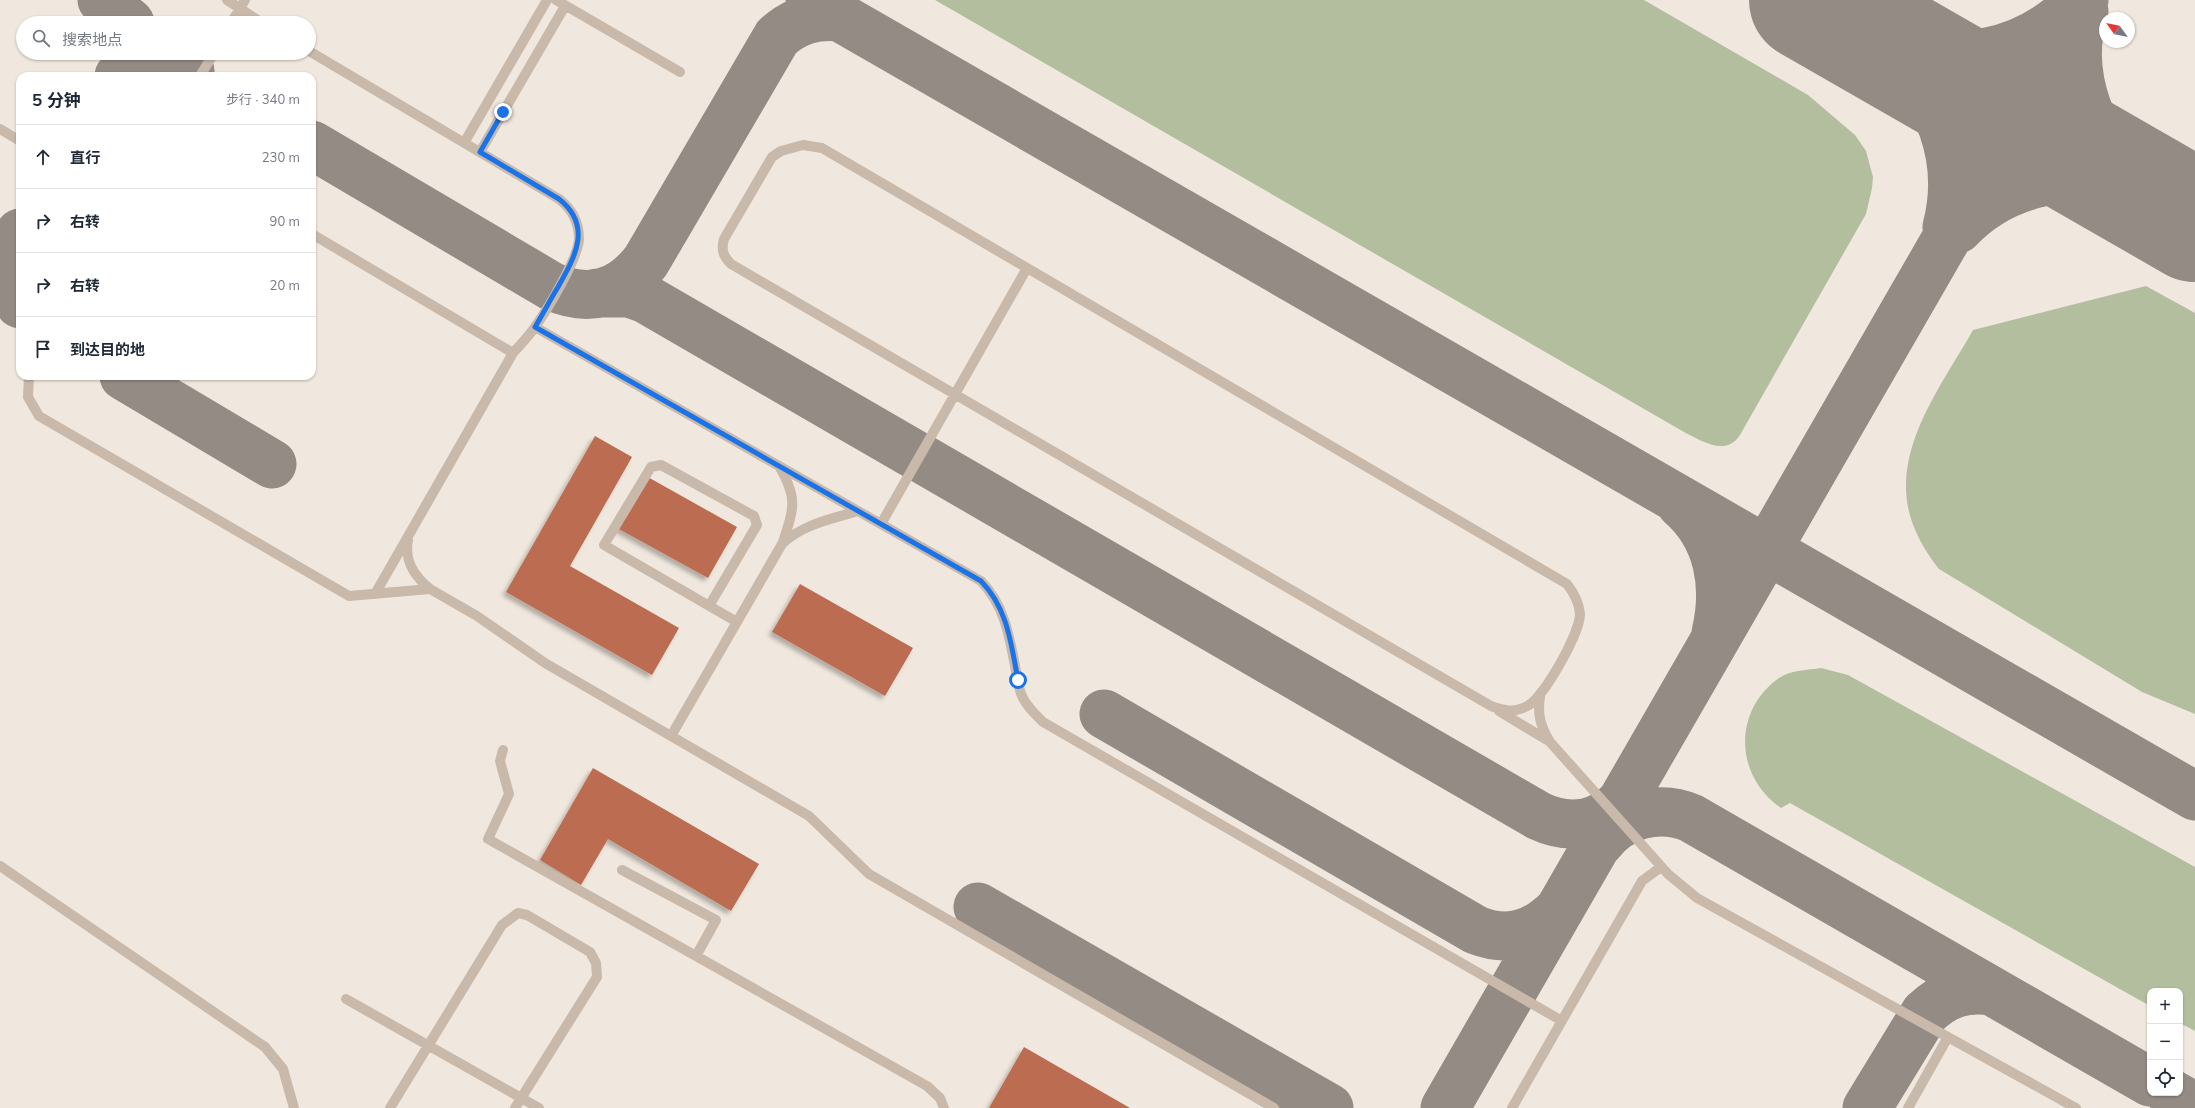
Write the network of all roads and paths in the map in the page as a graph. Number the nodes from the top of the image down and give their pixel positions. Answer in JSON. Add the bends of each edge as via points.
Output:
{"nodes":[{"id":1,"x":227,"y":0,"type":"edge"},
{"id":2,"x":245,"y":0,"type":"edge"},
{"id":3,"x":547,"y":0,"type":"edge"},
{"id":4,"x":556,"y":0,"type":"edge"},
{"id":5,"x":565,"y":6,"type":"junction"},
{"id":6,"x":239,"y":9,"type":"junction"},
{"id":7,"x":235,"y":16,"type":"edge"},
{"id":8,"x":250,"y":16,"type":"edge"},
{"id":9,"x":316,"y":55,"type":"edge"},
{"id":10,"x":210,"y":60,"type":"edge"},
{"id":11,"x":202,"y":72,"type":"edge"},
{"id":12,"x":680,"y":72,"type":"dead end"},
{"id":13,"x":0,"y":129,"type":"edge"},
{"id":14,"x":16,"y":139,"type":"edge"},
{"id":15,"x":464,"y":143,"type":"junction"},
{"id":16,"x":480,"y":152,"type":"junction"},
{"id":17,"x":316,"y":236,"type":"edge"},
{"id":18,"x":1028,"y":268,"type":"junction"},
{"id":19,"x":535,"y":327,"type":"junction"},
{"id":20,"x":513,"y":353,"type":"junction"},
{"id":21,"x":29,"y":380,"type":"edge"},
{"id":22,"x":955,"y":395,"type":"junction"},
{"id":23,"x":779,"y":466,"type":"junction"},
{"id":24,"x":858,"y":511,"type":"junction"},
{"id":25,"x":881,"y":524,"type":"junction"},
{"id":26,"x":409,"y":534,"type":"junction"},
{"id":27,"x":782,"y":544,"type":"junction"},
{"id":28,"x":430,"y":589,"type":"junction"},
{"id":29,"x":374,"y":594,"type":"junction"},
{"id":30,"x":709,"y":606,"type":"junction"},
{"id":31,"x":737,"y":622,"type":"junction"},
{"id":32,"x":1540,"y":697,"type":"junction"},
{"id":33,"x":1491,"y":706,"type":"junction"},
{"id":34,"x":671,"y":736,"type":"junction"},
{"id":35,"x":1550,"y":742,"type":"junction"},
{"id":36,"x":503,"y":750,"type":"dead end"},
{"id":37,"x":0,"y":866,"type":"edge"},
{"id":38,"x":1661,"y":867,"type":"junction"},
{"id":39,"x":622,"y":870,"type":"dead end"},
{"id":40,"x":696,"y":956,"type":"junction"},
{"id":41,"x":346,"y":999,"type":"dead end"},
{"id":42,"x":1562,"y":1021,"type":"junction"},
{"id":43,"x":1948,"y":1037,"type":"junction"},
{"id":44,"x":428,"y":1045,"type":"junction"},
{"id":45,"x":521,"y":1098,"type":"junction"},
{"id":46,"x":294,"y":1108,"type":"edge"},
{"id":47,"x":390,"y":1108,"type":"edge"},
{"id":48,"x":515,"y":1108,"type":"edge"},
{"id":49,"x":539,"y":1108,"type":"edge"},
{"id":50,"x":944,"y":1108,"type":"edge"},
{"id":51,"x":1274,"y":1108,"type":"edge"},
{"id":52,"x":1512,"y":1108,"type":"edge"},
{"id":53,"x":1908,"y":1108,"type":"edge"},
{"id":54,"x":2076,"y":1108,"type":"edge"}],
"edges":[{"from":1,"to":6,"type":"lane"},
{"from":2,"to":6,"type":"lane"},
{"from":3,"to":15,"type":"lane"},
{"from":4,"to":5,"type":"lane"},
{"from":5,"to":12,"type":"lane"},
{"from":5,"to":16,"type":"lane"},
{"from":6,"to":7,"type":"lane"},
{"from":6,"to":8,"type":"lane"},
{"from":9,"to":15,"type":"lane"},
{"from":10,"to":11,"type":"lane"},
{"from":13,"to":14,"type":"lane"},
{"from":15,"to":16,"type":"lane"},
{"from":16,"to":19,"type":"lane","via":[[559,199],[569,207],[575,217],[579,240],[576,252]]},
{"from":17,"to":20,"type":"lane"},
{"from":18,"to":22,"type":"lane"},
{"from":18,"to":22,"type":"lane","via":[[813,145],[791,147],[772,157],[724,239],[724,256],[731,264]]},
{"from":18,"to":32,"type":"lane","via":[[1567,584],[1578,603],[1579,625]]},
{"from":19,"to":20,"type":"lane"},
{"from":19,"to":23,"type":"lane"},
{"from":20,"to":26,"type":"lane"},
{"from":21,"to":29,"type":"lane","via":[[28,397],[39,416],[349,596]]},
{"from":22,"to":25,"type":"lane"},
{"from":22,"to":33,"type":"lane"},
{"from":23,"to":24,"type":"lane"},
{"from":23,"to":27,"type":"lane","via":[[794,500]]},
{"from":24,"to":25,"type":"lane"},
{"from":24,"to":27,"type":"lane","via":[[806,528],[791,535]]},
{"from":25,"to":42,"type":"lane","via":[[981,581],[993,594],[1008,628],[1023,698],[1043,722]]},
{"from":26,"to":28,"type":"lane","via":[[406,549],[409,564],[417,579]]},
{"from":26,"to":29,"type":"lane"},
{"from":27,"to":31,"type":"lane"},
{"from":28,"to":29,"type":"lane"},
{"from":28,"to":34,"type":"lane","via":[[477,616],[545,663]]},
{"from":30,"to":30,"type":"lane","via":[[604,545],[651,467],[661,465],[754,516],[757,525]]},
{"from":30,"to":31,"type":"lane"},
{"from":31,"to":34,"type":"lane"},
{"from":32,"to":33,"type":"lane","via":[[1528,706],[1516,710],[1504,711]]},
{"from":32,"to":35,"type":"lane","via":[[1540,721]]},
{"from":33,"to":35,"type":"lane"},
{"from":34,"to":51,"type":"lane","via":[[809,816],[869,874]]},
{"from":35,"to":38,"type":"lane"},
{"from":36,"to":40,"type":"lane","via":[[500,761],[509,794],[488,839]]},
{"from":37,"to":46,"type":"lane","via":[[266,1047],[283,1069]]},
{"from":38,"to":42,"type":"lane","via":[[1642,881]]},
{"from":38,"to":43,"type":"lane","via":[[1697,898]]},
{"from":39,"to":40,"type":"lane","via":[[716,920]]},
{"from":40,"to":50,"type":"lane","via":[[927,1086],[940,1098]]},
{"from":41,"to":44,"type":"lane"},
{"from":42,"to":52,"type":"lane"},
{"from":43,"to":53,"type":"lane"},
{"from":43,"to":54,"type":"lane"},
{"from":44,"to":45,"type":"lane"},
{"from":44,"to":45,"type":"lane","via":[[502,925],[518,914],[527,915],[590,952],[596,962],[598,976]]},
{"from":44,"to":47,"type":"lane"},
{"from":45,"to":48,"type":"lane"},
{"from":45,"to":49,"type":"lane"}]}
